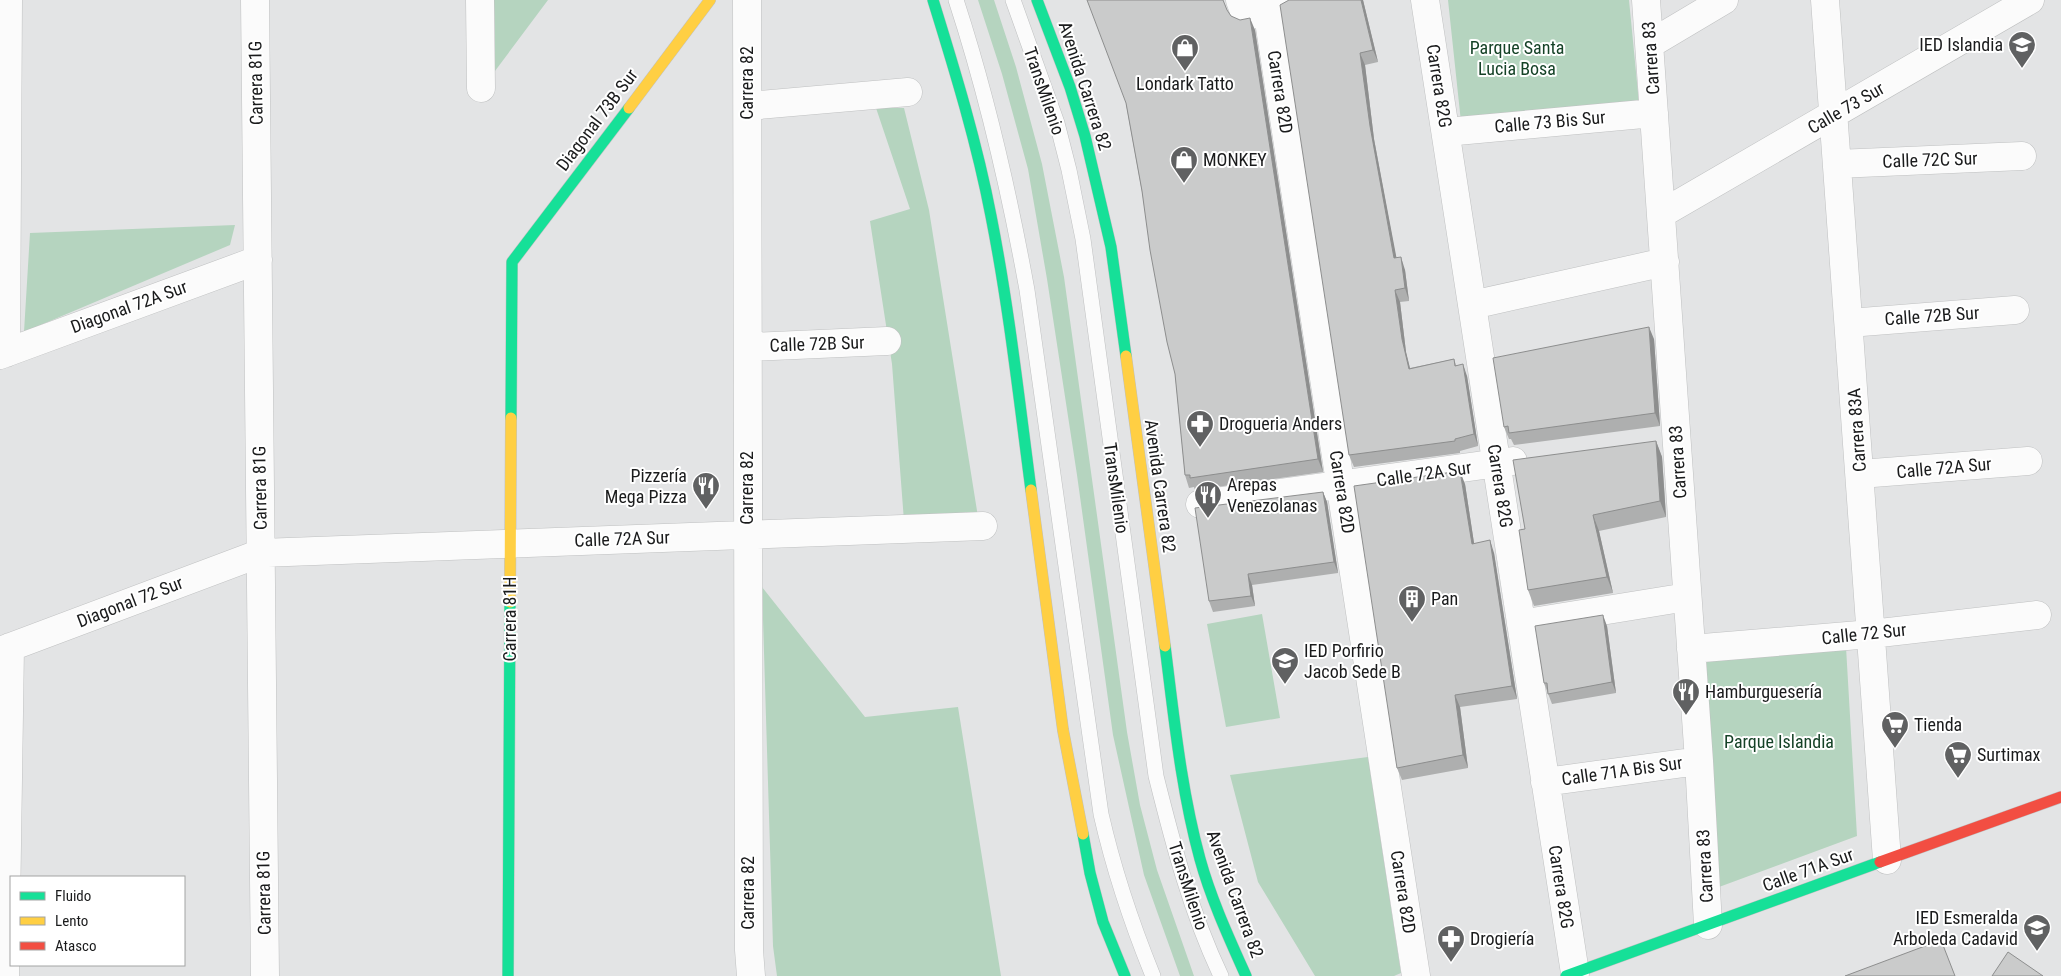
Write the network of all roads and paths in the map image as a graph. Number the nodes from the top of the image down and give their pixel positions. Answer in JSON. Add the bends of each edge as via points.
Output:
{"nodes":[{"id":1,"x":8,"y":0,"type":"edge"},
{"id":2,"x":256,"y":0,"type":"edge"},
{"id":3,"x":480,"y":0,"type":"edge"},
{"id":4,"x":710,"y":0,"type":"edge"},
{"id":5,"x":747,"y":0,"type":"edge"},
{"id":6,"x":933,"y":0,"type":"edge"},
{"id":7,"x":956,"y":0,"type":"edge"},
{"id":8,"x":1013,"y":0,"type":"edge"},
{"id":9,"x":1037,"y":0,"type":"edge"},
{"id":10,"x":1425,"y":0,"type":"edge"},
{"id":11,"x":1646,"y":0,"type":"edge"},
{"id":12,"x":1724,"y":0,"type":"edge"},
{"id":13,"x":1825,"y":0,"type":"edge"},
{"id":14,"x":2030,"y":0,"type":"edge"},
{"id":15,"x":1260,"y":6,"type":"edge"},
{"id":16,"x":1650,"y":44,"type":"junction"},
{"id":17,"x":481,"y":88,"type":"dead end"},
{"id":18,"x":908,"y":92,"type":"dead end"},
{"id":19,"x":748,"y":106,"type":"junction"},
{"id":20,"x":1654,"y":113,"type":"junction"},
{"id":21,"x":1834,"y":116,"type":"junction"},
{"id":22,"x":1446,"y":132,"type":"junction"},
{"id":23,"x":2022,"y":156,"type":"dead end"},
{"id":24,"x":1837,"y":164,"type":"junction"},
{"id":25,"x":1662,"y":214,"type":"junction"},
{"id":26,"x":258,"y":260,"type":"junction"},
{"id":27,"x":512,"y":262,"type":"joint"},
{"id":28,"x":1665,"y":262,"type":"junction"},
{"id":29,"x":1472,"y":305,"type":"junction"},
{"id":30,"x":2015,"y":310,"type":"dead end"},
{"id":31,"x":1849,"y":322,"type":"junction"},
{"id":32,"x":887,"y":341,"type":"dead end"},
{"id":33,"x":748,"y":347,"type":"junction"},
{"id":34,"x":3,"y":354,"type":"edge"},
{"id":35,"x":1677,"y":439,"type":"junction"},
{"id":36,"x":1648,"y":443,"type":"edge"},
{"id":37,"x":1534,"y":458,"type":"edge"},
{"id":38,"x":2028,"y":461,"type":"dead end"},
{"id":39,"x":1496,"y":464,"type":"junction"},
{"id":40,"x":1860,"y":474,"type":"junction"},
{"id":41,"x":1340,"y":485,"type":"junction"},
{"id":42,"x":1200,"y":504,"type":"dead end"},
{"id":43,"x":983,"y":526,"type":"dead end"},
{"id":44,"x":746,"y":535,"type":"junction"},
{"id":45,"x":510,"y":543,"type":"junction"},
{"id":46,"x":261,"y":553,"type":"junction"},
{"id":47,"x":1687,"y":597,"type":"junction"},
{"id":48,"x":2037,"y":615,"type":"dead end"},
{"id":49,"x":1521,"y":624,"type":"junction"},
{"id":50,"x":1871,"y":634,"type":"junction"},
{"id":51,"x":5,"y":649,"type":"edge"},
{"id":52,"x":1691,"y":650,"type":"junction"},
{"id":53,"x":1699,"y":761,"type":"junction"},
{"id":54,"x":1545,"y":782,"type":"junction"},
{"id":55,"x":2061,"y":797,"type":"edge"},
{"id":56,"x":1887,"y":860,"type":"junction"},
{"id":57,"x":1708,"y":925,"type":"junction"},
{"id":58,"x":1571,"y":974,"type":"edge"},
{"id":59,"x":5,"y":976,"type":"edge"},
{"id":60,"x":264,"y":976,"type":"edge"},
{"id":61,"x":508,"y":976,"type":"edge"},
{"id":62,"x":751,"y":976,"type":"edge"},
{"id":63,"x":1125,"y":976,"type":"edge"},
{"id":64,"x":1154,"y":976,"type":"edge"},
{"id":65,"x":1221,"y":976,"type":"edge"},
{"id":66,"x":1246,"y":976,"type":"edge"},
{"id":67,"x":1416,"y":976,"type":"edge"}],
"edges":[{"from":1,"to":34,"type":"street"},
{"from":2,"to":26,"type":"street","name":"Carrera 81G"},
{"from":3,"to":17,"type":"street"},
{"from":4,"to":27,"type":"main road","name":"Diagonal 73B Sur"},
{"from":5,"to":19,"type":"street","name":"Carrera 82"},
{"from":6,"to":63,"type":"main road","via":[[960,85],[991,214],[1006,297],[1070,768],[1090,874],[1103,922]]},
{"from":7,"to":64,"type":"lane","via":[[994,128],[1027,290],[1101,814],[1114,871]]},
{"from":8,"to":65,"type":"lane","name":"TransMilenio","via":[[1057,123],[1083,239],[1156,776],[1190,896]]},
{"from":9,"to":66,"type":"main road","name":"Avenida Carrera 82","via":[[1085,136],[1111,247],[1190,817],[1204,870]]},
{"from":10,"to":22,"type":"street","name":"Carrera 82G"},
{"from":11,"to":16,"type":"street","name":"Carrera 83"},
{"from":12,"to":16,"type":"street"},
{"from":13,"to":21,"type":"street","name":"Carrera 83A"},
{"from":14,"to":21,"type":"street","name":"Calle 73 Sur"},
{"from":15,"to":41,"type":"street","name":"Carrera 82D"},
{"from":16,"to":20,"type":"street","name":"Carrera 83"},
{"from":18,"to":19,"type":"street"},
{"from":19,"to":33,"type":"street","name":"Carrera 82"},
{"from":20,"to":22,"type":"street","name":"Calle 73 Bis Sur"},
{"from":20,"to":25,"type":"street","name":"Carrera 83"},
{"from":21,"to":24,"type":"street","name":"Carrera 83A"},
{"from":21,"to":25,"type":"street","name":"Calle 73 Sur"},
{"from":22,"to":29,"type":"street","name":"Carrera 82G"},
{"from":23,"to":24,"type":"street","name":"Calle 72C Sur"},
{"from":24,"to":31,"type":"street","name":"Carrera 83A"},
{"from":25,"to":28,"type":"street","name":"Carrera 83"},
{"from":26,"to":34,"type":"street","name":"Diagonal 72A Sur"},
{"from":26,"to":46,"type":"street","name":"Carrera 81G"},
{"from":27,"to":45,"type":"main road","name":"Carrera 81H"},
{"from":28,"to":29,"type":"street"},
{"from":28,"to":35,"type":"street","name":"Carrera 83"},
{"from":29,"to":39,"type":"street","name":"Carrera 82G"},
{"from":30,"to":31,"type":"street","name":"Calle 72B Sur"},
{"from":31,"to":40,"type":"street","name":"Carrera 83A"},
{"from":32,"to":33,"type":"street","name":"Calle 72B Sur"},
{"from":33,"to":44,"type":"street","name":"Carrera 82"},
{"from":35,"to":36,"type":"street"},
{"from":35,"to":47,"type":"street","name":"Carrera 83"},
{"from":37,"to":39,"type":"street","name":"Calle 72A Sur"},
{"from":38,"to":40,"type":"street","name":"Calle 72A Sur"},
{"from":39,"to":41,"type":"street","name":"Calle 72A Sur"},
{"from":39,"to":49,"type":"street","name":"Carrera 82G"},
{"from":40,"to":50,"type":"street","name":"Carrera 83A"},
{"from":41,"to":42,"type":"street","name":"Calle 72A Sur"},
{"from":41,"to":67,"type":"street","name":"Carrera 82D"},
{"from":43,"to":44,"type":"street","name":"Calle 72A Sur"},
{"from":44,"to":45,"type":"street","name":"Calle 72A Sur"},
{"from":44,"to":62,"type":"street","name":"Carrera 82","via":[[748,950]]},
{"from":45,"to":46,"type":"street","name":"Calle 72A Sur"},
{"from":45,"to":61,"type":"main road","name":"Carrera 81H"},
{"from":46,"to":51,"type":"street","name":"Diagonal 72 Sur"},
{"from":46,"to":60,"type":"street","name":"Carrera 81G"},
{"from":47,"to":49,"type":"street"},
{"from":47,"to":52,"type":"street","name":"Carrera 83"},
{"from":48,"to":50,"type":"street","name":"Calle 72 Sur"},
{"from":49,"to":54,"type":"street","name":"Carrera 82G"},
{"from":50,"to":52,"type":"street","name":"Calle 72 Sur"},
{"from":50,"to":56,"type":"street","name":"Carrera 83A"},
{"from":51,"to":59,"type":"street"},
{"from":52,"to":53,"type":"street","name":"Carrera 83"},
{"from":53,"to":54,"type":"street","name":"Calle 71A Bis Sur"},
{"from":53,"to":57,"type":"street","name":"Carrera 83"},
{"from":54,"to":58,"type":"street","name":"Carrera 82G"},
{"from":55,"to":56,"type":"main road","name":"Calle 71A Sur"},
{"from":56,"to":57,"type":"main road","name":"Calle 71A Sur"},
{"from":57,"to":58,"type":"main road","name":"Calle 71A Sur"}]}
